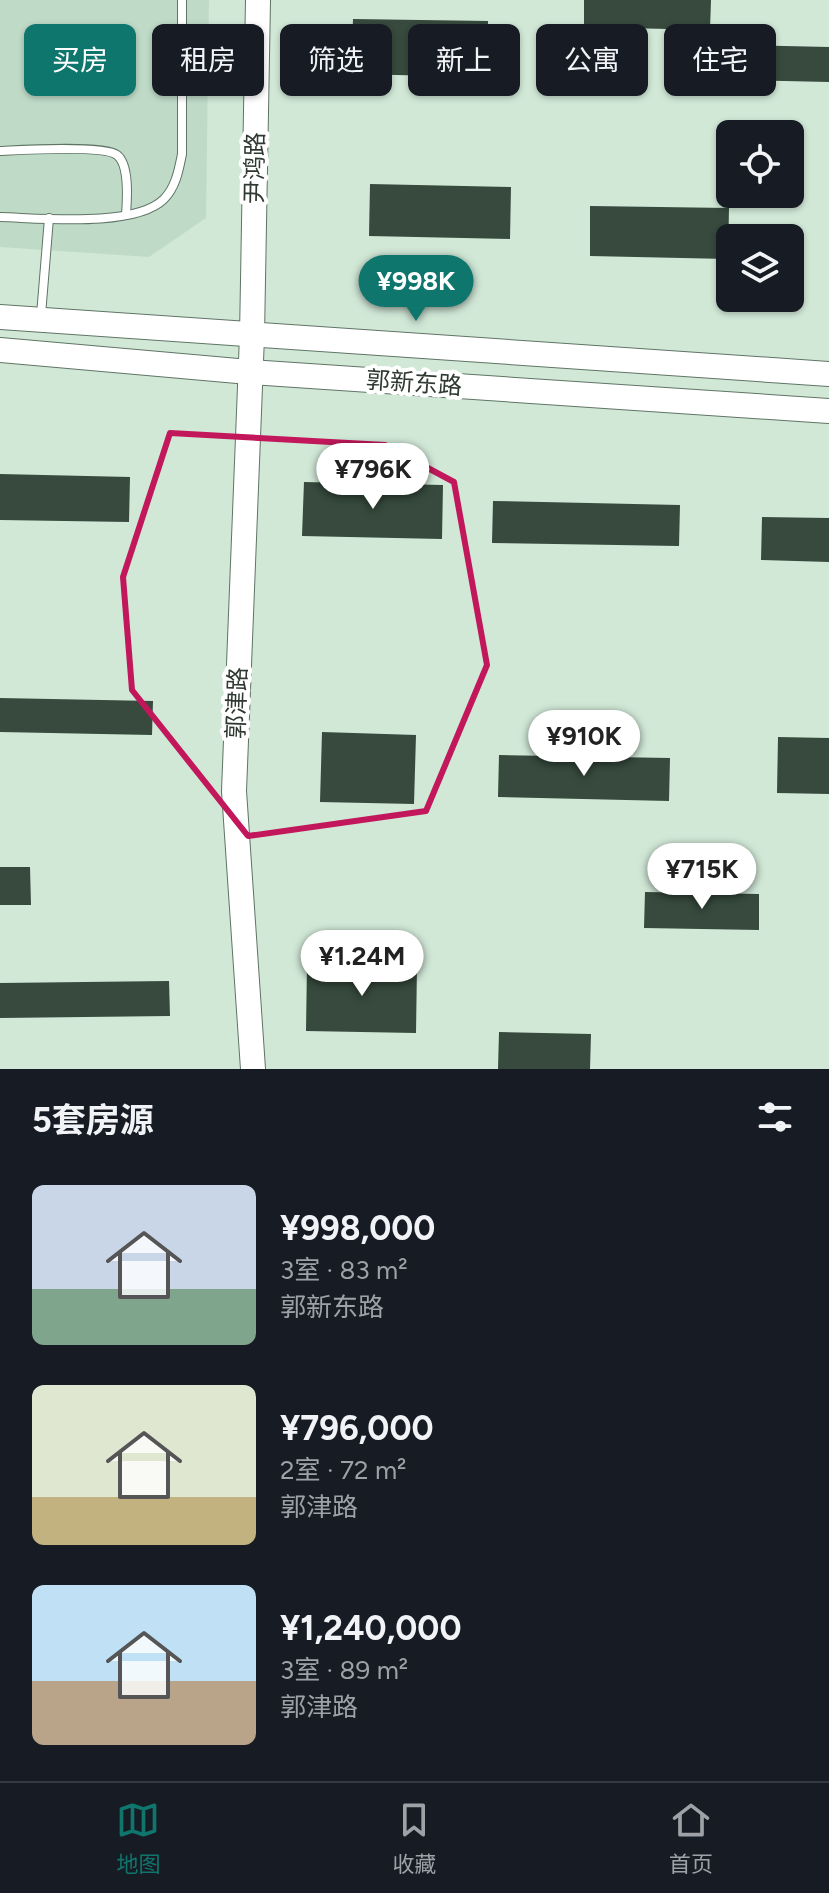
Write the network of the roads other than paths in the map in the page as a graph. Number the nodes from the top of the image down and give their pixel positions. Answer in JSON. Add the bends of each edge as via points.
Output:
{"nodes":[{"id":1,"x":182,"y":0,"type":"edge"},
{"id":2,"x":258,"y":0,"type":"edge"},
{"id":3,"x":0,"y":151,"type":"edge"},
{"id":4,"x":126,"y":215,"type":"junction"},
{"id":5,"x":0,"y":217,"type":"edge"},
{"id":6,"x":49,"y":218,"type":"junction"},
{"id":7,"x":0,"y":317,"type":"edge"},
{"id":8,"x":41,"y":320,"type":"junction"},
{"id":9,"x":252,"y":336,"type":"junction"},
{"id":10,"x":0,"y":350,"type":"edge"},
{"id":11,"x":249,"y":372,"type":"junction"},
{"id":12,"x":829,"y":374,"type":"edge"},
{"id":13,"x":829,"y":411,"type":"edge"},
{"id":14,"x":253,"y":1069,"type":"edge"}],
"edges":[{"from":1,"to":4,"type":"lane","via":[[182,154],[177,178],[165,199],[146,212]]},
{"from":2,"to":9,"type":"main road","name":"尹鸿路"},
{"from":3,"to":4,"type":"lane","via":[[101,150],[117,155],[127,190]]},
{"from":4,"to":6,"type":"lane"},
{"from":5,"to":6,"type":"lane"},
{"from":6,"to":8,"type":"lane"},
{"from":7,"to":8,"type":"main road","name":"郭新东路"},
{"from":8,"to":9,"type":"main road","name":"郭新东路"},
{"from":9,"to":11,"type":"main road","name":"郭津路"},
{"from":9,"to":12,"type":"main road","name":"郭新东路"},
{"from":10,"to":11,"type":"main road","name":"郭新东路"},
{"from":11,"to":13,"type":"main road","name":"郭新东路"},
{"from":11,"to":14,"type":"main road","name":"郭津路","via":[[234,791]]}]}
